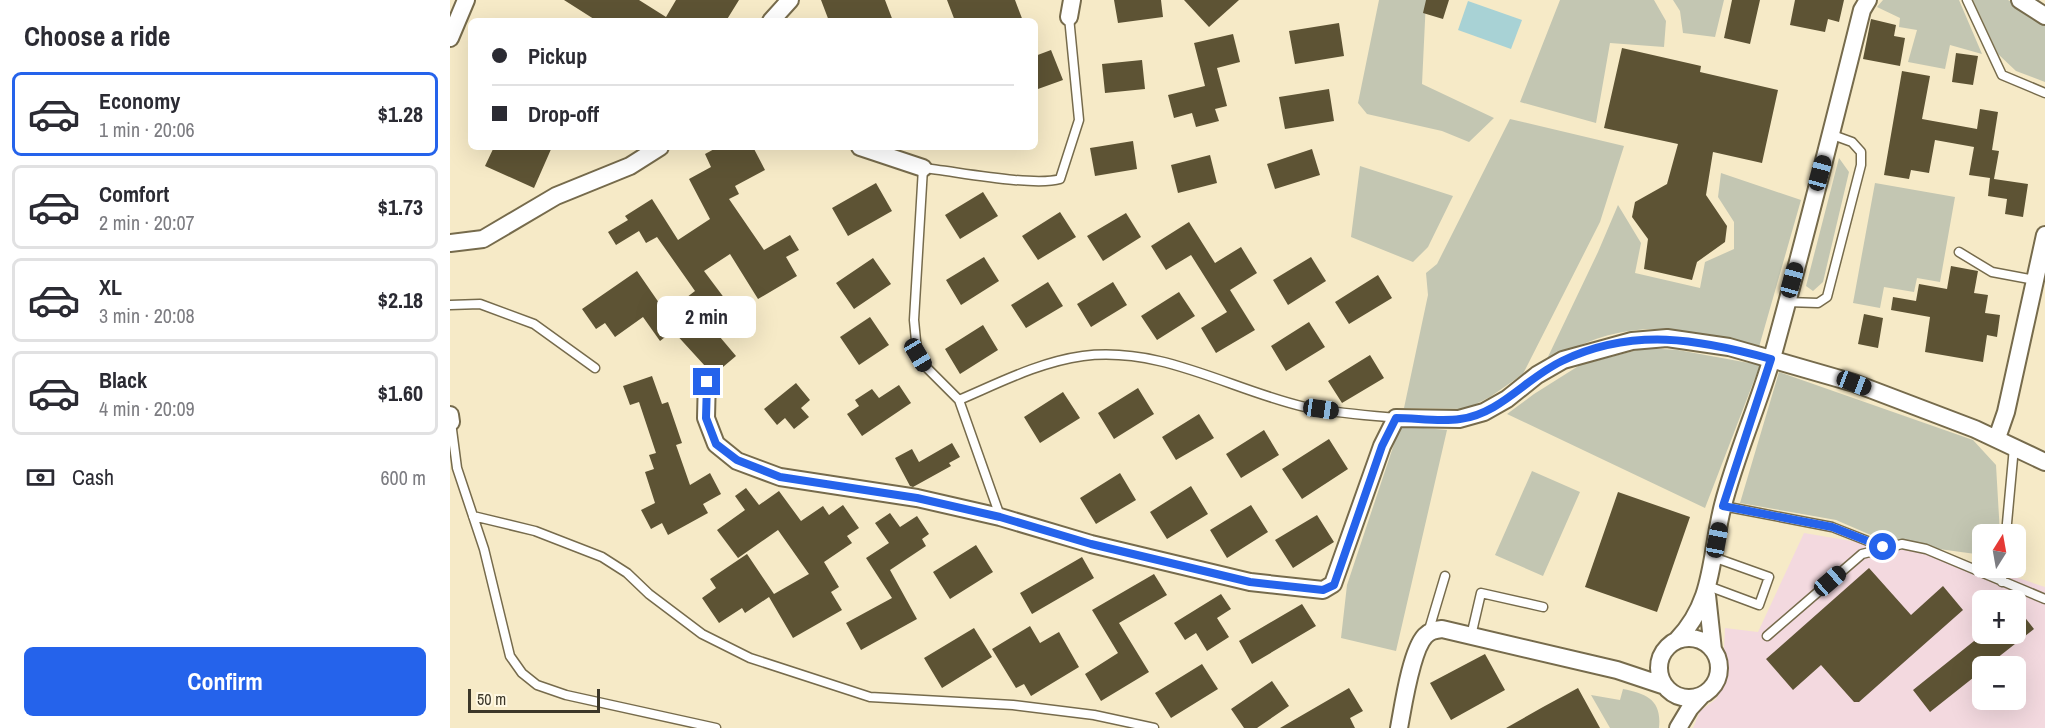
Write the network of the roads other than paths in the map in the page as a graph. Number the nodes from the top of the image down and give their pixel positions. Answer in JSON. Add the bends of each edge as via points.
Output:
{"nodes":[{"id":1,"x":466,"y":0,"type":"edge"},
{"id":2,"x":790,"y":0,"type":"edge"},
{"id":3,"x":1072,"y":0,"type":"edge"},
{"id":4,"x":1868,"y":0,"type":"edge"},
{"id":5,"x":1967,"y":0,"type":"edge"},
{"id":6,"x":2020,"y":0,"type":"edge"},
{"id":7,"x":2045,"y":16,"type":"edge"},
{"id":8,"x":1069,"y":17,"type":"joint"},
{"id":9,"x":774,"y":18,"type":"edge"},
{"id":10,"x":450,"y":38,"type":"edge"},
{"id":11,"x":2045,"y":93,"type":"edge"},
{"id":12,"x":1830,"y":134,"type":"junction"},
{"id":13,"x":655,"y":150,"type":"edge"},
{"id":14,"x":869,"y":150,"type":"edge"},
{"id":15,"x":923,"y":168,"type":"junction"},
{"id":16,"x":2045,"y":235,"type":"edge"},
{"id":17,"x":450,"y":243,"type":"edge"},
{"id":18,"x":1959,"y":252,"type":"dead end"},
{"id":19,"x":2035,"y":280,"type":"junction"},
{"id":20,"x":1786,"y":302,"type":"junction"},
{"id":21,"x":450,"y":305,"type":"edge"},
{"id":22,"x":1771,"y":359,"type":"junction"},
{"id":23,"x":595,"y":368,"type":"dead end"},
{"id":24,"x":707,"y":376,"type":"dead end"},
{"id":25,"x":958,"y":400,"type":"junction"},
{"id":26,"x":451,"y":418,"type":"edge"},
{"id":27,"x":1396,"y":418,"type":"junction"},
{"id":28,"x":1997,"y":438,"type":"junction"},
{"id":29,"x":2014,"y":446,"type":"junction"},
{"id":30,"x":2045,"y":462,"type":"edge"},
{"id":31,"x":1723,"y":506,"type":"junction"},
{"id":32,"x":473,"y":516,"type":"junction"},
{"id":33,"x":1000,"y":517,"type":"junction"},
{"id":34,"x":2007,"y":524,"type":"edge"},
{"id":35,"x":1883,"y":547,"type":"junction"},
{"id":36,"x":1713,"y":556,"type":"junction"},
{"id":37,"x":1445,"y":576,"type":"dead end"},
{"id":38,"x":2002,"y":578,"type":"edge"},
{"id":39,"x":2002,"y":582,"type":"junction"},
{"id":40,"x":1707,"y":588,"type":"junction"},
{"id":41,"x":2045,"y":599,"type":"edge"},
{"id":42,"x":1543,"y":608,"type":"dead end"},
{"id":43,"x":1428,"y":633,"type":"junction"},
{"id":44,"x":1471,"y":636,"type":"junction"},
{"id":45,"x":1767,"y":636,"type":"dead end"},
{"id":46,"x":1677,"y":640,"type":"junction"},
{"id":47,"x":1713,"y":650,"type":"junction"},
{"id":48,"x":1663,"y":654,"type":"junction"},
{"id":49,"x":1617,"y":670,"type":"junction"},
{"id":50,"x":1667,"y":688,"type":"junction"},
{"id":51,"x":1701,"y":696,"type":"junction"},
{"id":52,"x":716,"y":728,"type":"edge"},
{"id":53,"x":1154,"y":728,"type":"edge"},
{"id":54,"x":1399,"y":728,"type":"edge"},
{"id":55,"x":1673,"y":728,"type":"edge"},
{"id":56,"x":1678,"y":728,"type":"edge"}],
"edges":[{"from":1,"to":10,"type":"street"},
{"from":2,"to":9,"type":"street"},
{"from":3,"to":8,"type":"street"},
{"from":4,"to":12,"type":"street","via":[[1862,10]]},
{"from":5,"to":11,"type":"lane","via":[[2002,75]]},
{"from":6,"to":7,"type":"street"},
{"from":8,"to":15,"type":"lane","via":[[1079,120],[1060,178],[1049,182]]},
{"from":12,"to":20,"type":"street"},
{"from":12,"to":20,"type":"lane","via":[[1852,142],[1861,152],[1861,165],[1827,297],[1818,303]]},
{"from":13,"to":17,"type":"street","via":[[630,166],[556,196],[483,239]]},
{"from":14,"to":15,"type":"street"},
{"from":15,"to":25,"type":"lane","via":[[914,320],[918,355]]},
{"from":16,"to":19,"type":"street"},
{"from":18,"to":19,"type":"lane","via":[[1992,272]]},
{"from":19,"to":28,"type":"street"},
{"from":20,"to":22,"type":"street"},
{"from":21,"to":23,"type":"lane","via":[[480,304],[534,324]]},
{"from":22,"to":27,"type":"street","via":[[1666,338],[1632,340],[1563,360],[1484,412],[1459,419]]},
{"from":22,"to":28,"type":"street","via":[[1854,383]]},
{"from":22,"to":31,"type":"street"},
{"from":24,"to":33,"type":"street","via":[[706,418],[716,444],[737,460],[780,477],[917,498]]},
{"from":25,"to":27,"type":"lane","via":[[1025,371],[1085,356],[1111,356],[1174,365],[1305,407]]},
{"from":25,"to":33,"type":"lane"},
{"from":26,"to":32,"type":"lane","via":[[457,468]]},
{"from":27,"to":33,"type":"street","via":[[1382,446],[1334,585],[1323,590],[1239,579],[1091,544]]},
{"from":28,"to":29,"type":"street"},
{"from":29,"to":30,"type":"street"},
{"from":29,"to":34,"type":"lane"},
{"from":31,"to":35,"type":"lane","via":[[1832,527]]},
{"from":31,"to":36,"type":"street"},
{"from":32,"to":52,"type":"lane","via":[[510,656],[522,673],[537,685],[566,695]]},
{"from":32,"to":53,"type":"lane","via":[[535,531],[602,557],[702,634],[750,658],[870,697],[1013,705],[1094,715]]},
{"from":35,"to":39,"type":"lane","via":[[1902,544],[1926,549]]},
{"from":35,"to":45,"type":"lane","via":[[1862,554]]},
{"from":36,"to":40,"type":"street"},
{"from":36,"to":40,"type":"lane","via":[[1769,577],[1759,604]]},
{"from":37,"to":43,"type":"lane"},
{"from":38,"to":39,"type":"lane"},
{"from":39,"to":41,"type":"lane"},
{"from":40,"to":46,"type":"street","via":[[1699,612]]},
{"from":40,"to":47,"type":"street"},
{"from":42,"to":44,"type":"lane","via":[[1481,593]]},
{"from":43,"to":44,"type":"street","via":[[1442,629]]},
{"from":43,"to":54,"type":"street","via":[[1415,657]]},
{"from":44,"to":49,"type":"street"},
{"from":46,"to":47,"type":"street","via":[[1697,639]]},
{"from":46,"to":48,"type":"street"},
{"from":47,"to":51,"type":"street","via":[[1720,669],[1718,678]]},
{"from":48,"to":49,"type":"street","via":[[1635,669]]},
{"from":48,"to":50,"type":"street","via":[[1659,673]]},
{"from":49,"to":50,"type":"street"},
{"from":50,"to":51,"type":"street","via":[[1686,699]]},
{"from":50,"to":55,"type":"street"},
{"from":51,"to":56,"type":"street"}]}
